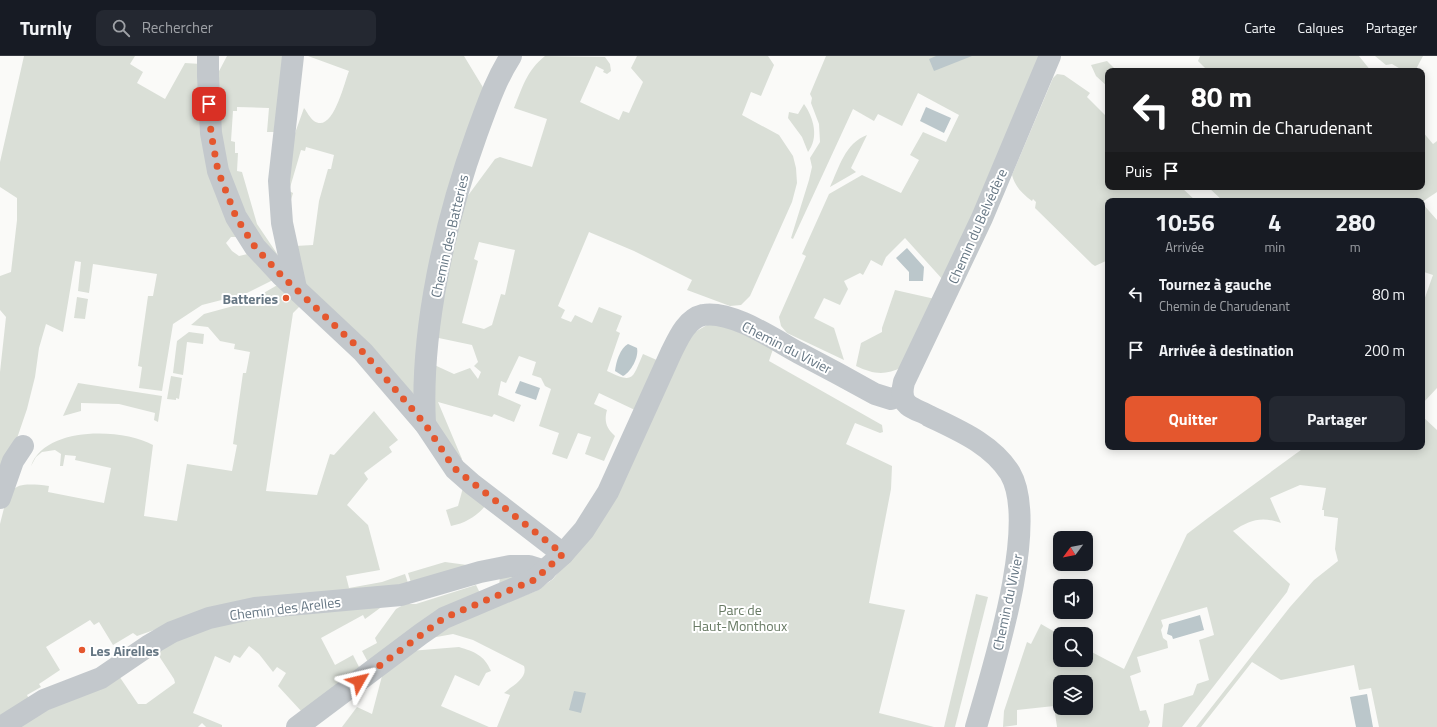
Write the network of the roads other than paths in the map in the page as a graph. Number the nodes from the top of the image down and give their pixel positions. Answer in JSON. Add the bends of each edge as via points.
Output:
{"nodes":[{"id":1,"x":208,"y":56,"type":"edge"},
{"id":2,"x":293,"y":56,"type":"edge"},
{"id":3,"x":511,"y":56,"type":"edge"},
{"id":4,"x":1050,"y":56,"type":"edge"},
{"id":5,"x":296,"y":288,"type":"junction"},
{"id":6,"x":902,"y":395,"type":"junction"},
{"id":7,"x":425,"y":424,"type":"junction"},
{"id":8,"x":23,"y":446,"type":"dead end"},
{"id":9,"x":0,"y":498,"type":"edge"},
{"id":10,"x":563,"y":554,"type":"junction"},
{"id":11,"x":545,"y":571,"type":"junction"},
{"id":12,"x":1,"y":727,"type":"edge"},
{"id":13,"x":297,"y":727,"type":"edge"},
{"id":14,"x":976,"y":727,"type":"edge"}],
"edges":[{"from":1,"to":5,"type":"street","via":[[211,133],[218,171],[226,195],[255,247]]},
{"from":2,"to":5,"type":"street","via":[[279,181],[282,223]]},
{"from":3,"to":7,"type":"street","name":"Chemin des Batteries","via":[[496,81],[469,155],[459,185],[441,262],[426,367]]},
{"from":4,"to":6,"type":"street","name":"Chemin du Belvédère","via":[[982,218],[904,382]]},
{"from":5,"to":7,"type":"street","via":[[363,352]]},
{"from":6,"to":10,"type":"street","name":"Chemin du Vivier","via":[[891,399],[875,394],[753,327],[716,315],[703,315],[691,321],[680,335],[608,492],[584,530]]},
{"from":6,"to":14,"type":"street","name":"Chemin du Vivier","via":[[908,405],[964,433],[985,447],[1010,473],[1017,489],[1020,508],[1017,567]]},
{"from":7,"to":10,"type":"street","via":[[454,468]]},
{"from":8,"to":9,"type":"street","via":[[13,461]]},
{"from":10,"to":11,"type":"street","name":"Chemin du Vivier"},
{"from":11,"to":12,"type":"street","name":"Chemin des Arelles","via":[[529,566],[510,566],[480,572],[401,596],[255,608],[209,618],[172,632],[102,678],[44,700]]},
{"from":11,"to":13,"type":"street","name":"Chemin du Vivier","via":[[528,583],[444,618]]}]}
